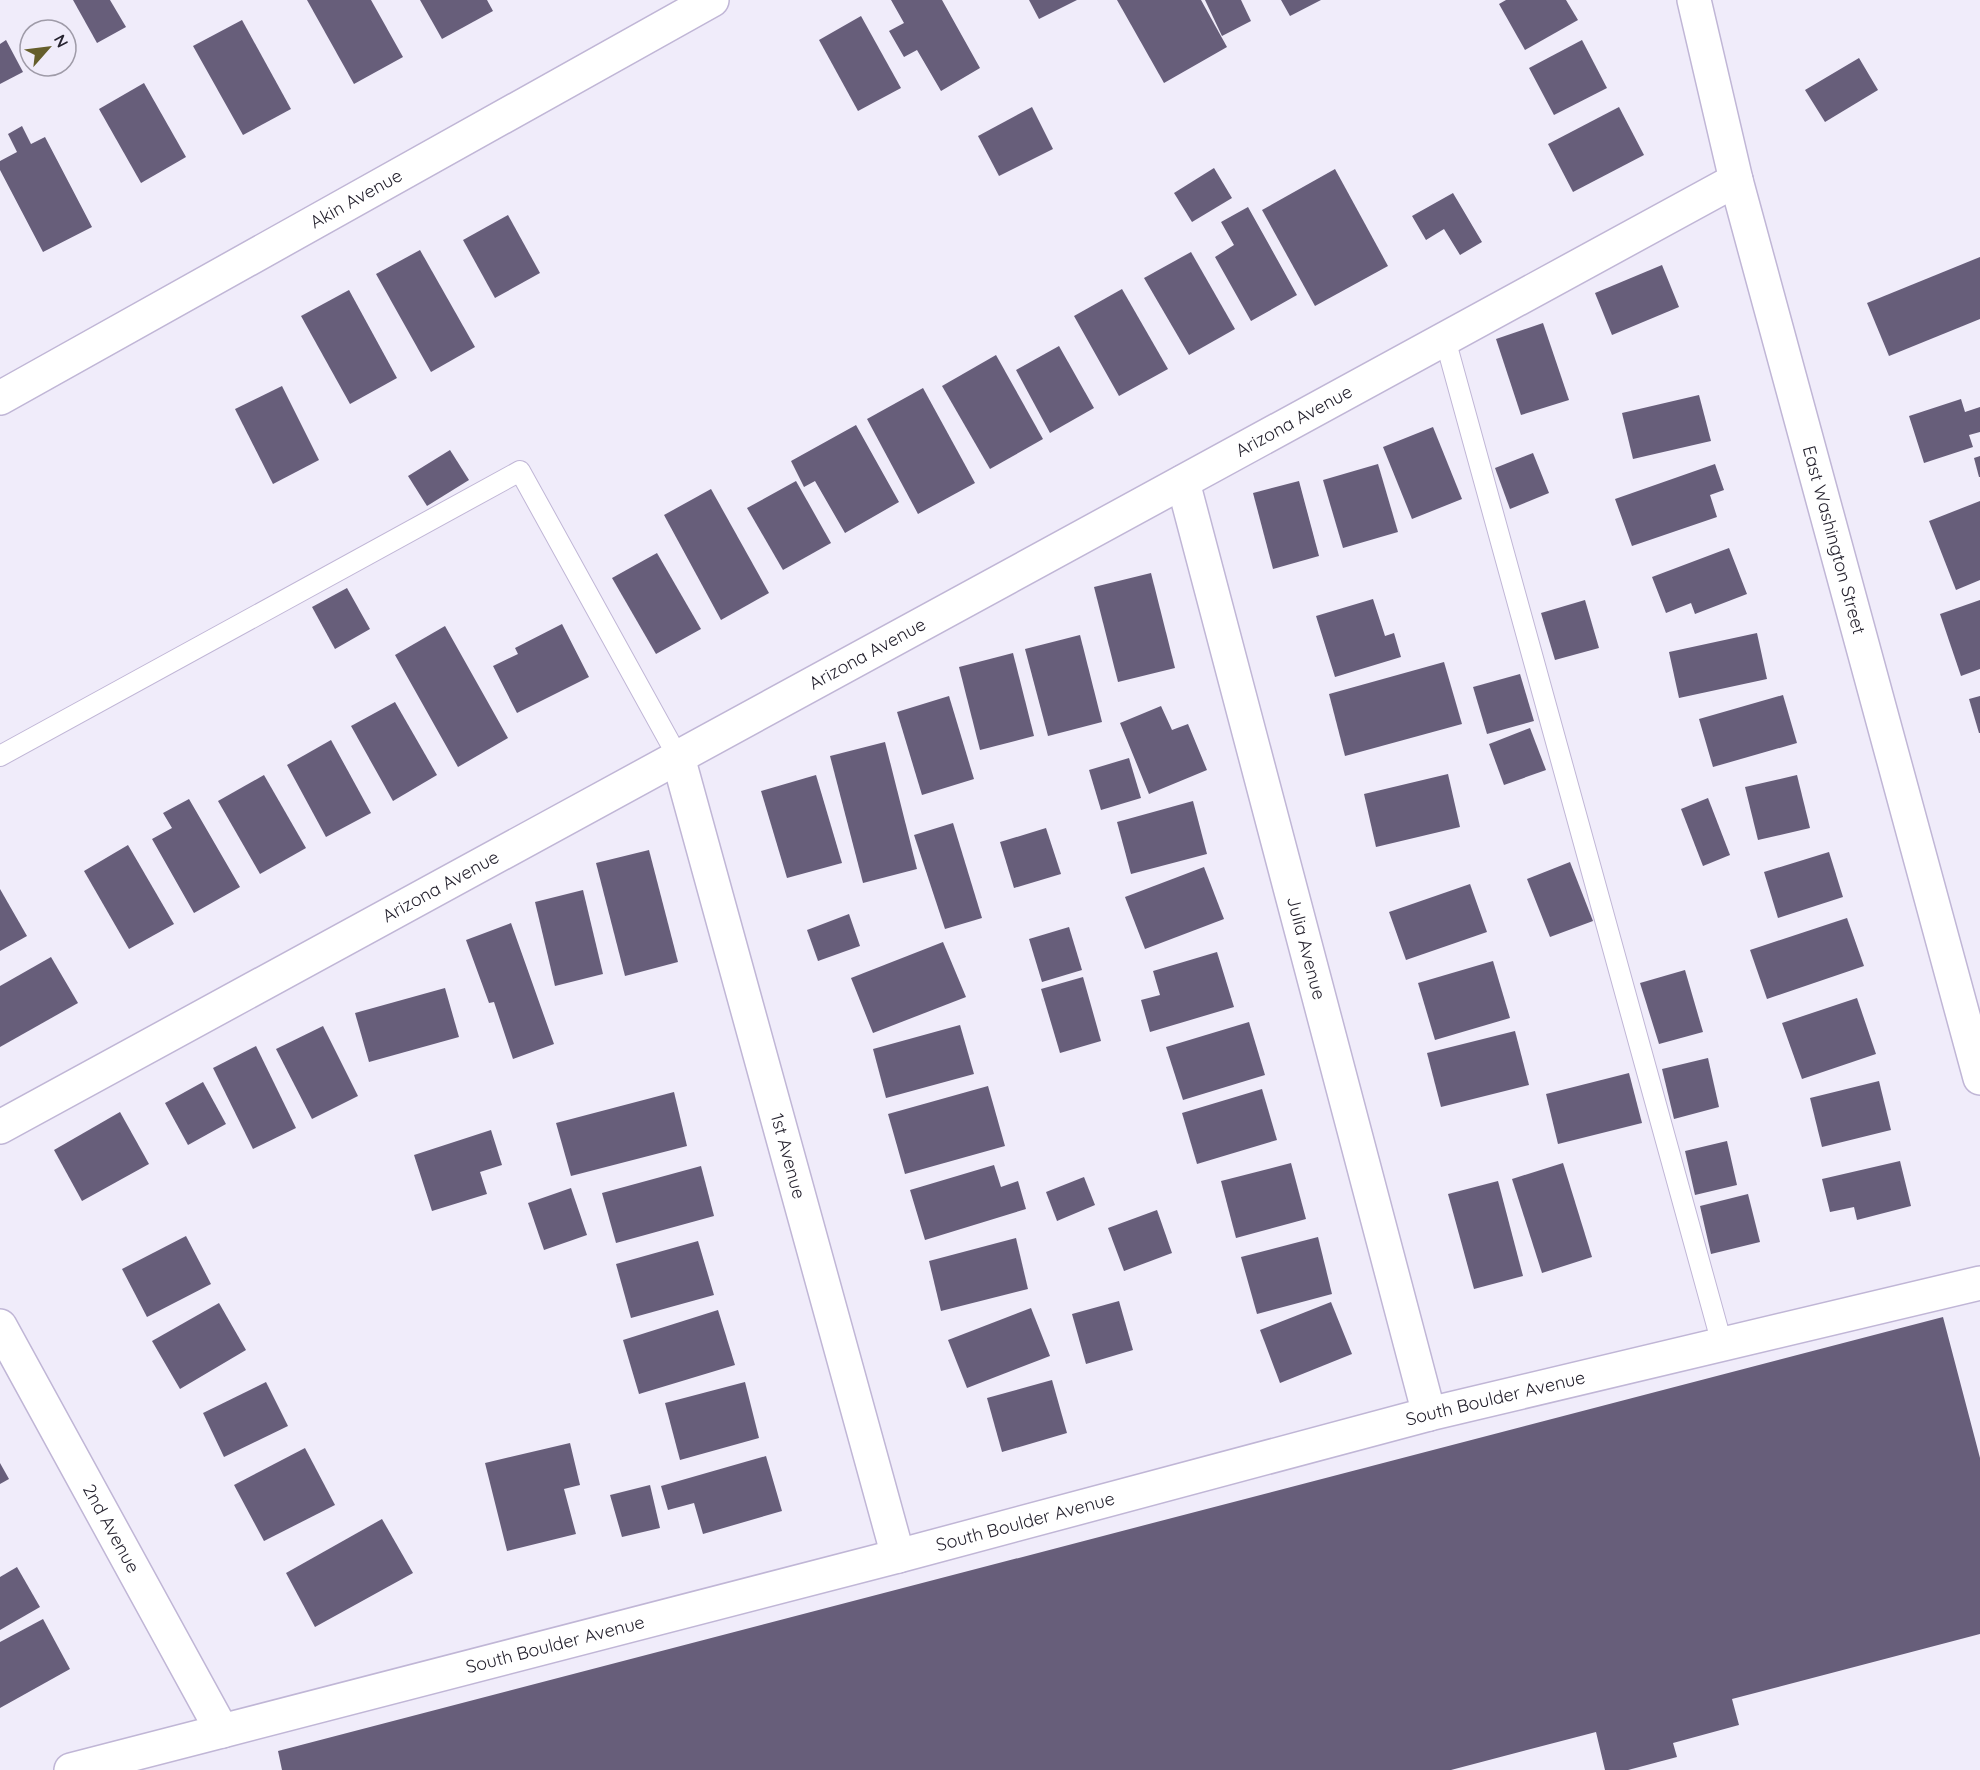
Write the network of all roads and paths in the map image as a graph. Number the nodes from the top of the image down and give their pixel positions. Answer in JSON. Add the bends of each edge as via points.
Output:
{"nodes":[{"id":1,"x":712,"y":0,"type":"edge"},
{"id":2,"x":1694,"y":0,"type":"edge"},
{"id":3,"x":1736,"y":180,"type":"junction"},
{"id":4,"x":1445,"y":339,"type":"junction"},
{"id":5,"x":0,"y":398,"type":"edge"},
{"id":6,"x":1183,"y":482,"type":"junction"},
{"id":7,"x":0,"y":756,"type":"edge"},
{"id":8,"x":678,"y":757,"type":"junction"},
{"id":9,"x":1980,"y":1078,"type":"edge"},
{"id":10,"x":0,"y":1127,"type":"edge"},
{"id":11,"x":1980,"y":1283,"type":"edge"},
{"id":12,"x":0,"y":1326,"type":"edge"},
{"id":13,"x":1722,"y":1344,"type":"junction"},
{"id":14,"x":1429,"y":1414,"type":"junction"},
{"id":15,"x":898,"y":1556,"type":"junction"},
{"id":16,"x":222,"y":1731,"type":"junction"},
{"id":17,"x":71,"y":1770,"type":"edge"}],
"edges":[{"from":1,"to":5,"type":"street","name":"Akin Avenue"},
{"from":2,"to":3,"type":"street","name":"East Washington Street"},
{"from":3,"to":4,"type":"street","name":"Arizona Avenue"},
{"from":3,"to":9,"type":"street","name":"East Washington Street"},
{"from":4,"to":6,"type":"street","name":"Arizona Avenue"},
{"from":4,"to":13,"type":"lane"},
{"from":6,"to":8,"type":"street","name":"Arizona Avenue"},
{"from":6,"to":14,"type":"street","name":"Julia Avenue"},
{"from":7,"to":8,"type":"lane","via":[[520,471]]},
{"from":8,"to":10,"type":"street","name":"Arizona Avenue"},
{"from":8,"to":15,"type":"street","name":"1st Avenue"},
{"from":11,"to":13,"type":"street","name":"South Boulder Avenue"},
{"from":12,"to":16,"type":"street","name":"2nd Avenue"},
{"from":13,"to":14,"type":"street","name":"South Boulder Avenue"},
{"from":14,"to":15,"type":"street","name":"South Boulder Avenue"},
{"from":15,"to":16,"type":"street","name":"South Boulder Avenue"},
{"from":16,"to":17,"type":"street","name":"South Boulder Avenue"}]}
